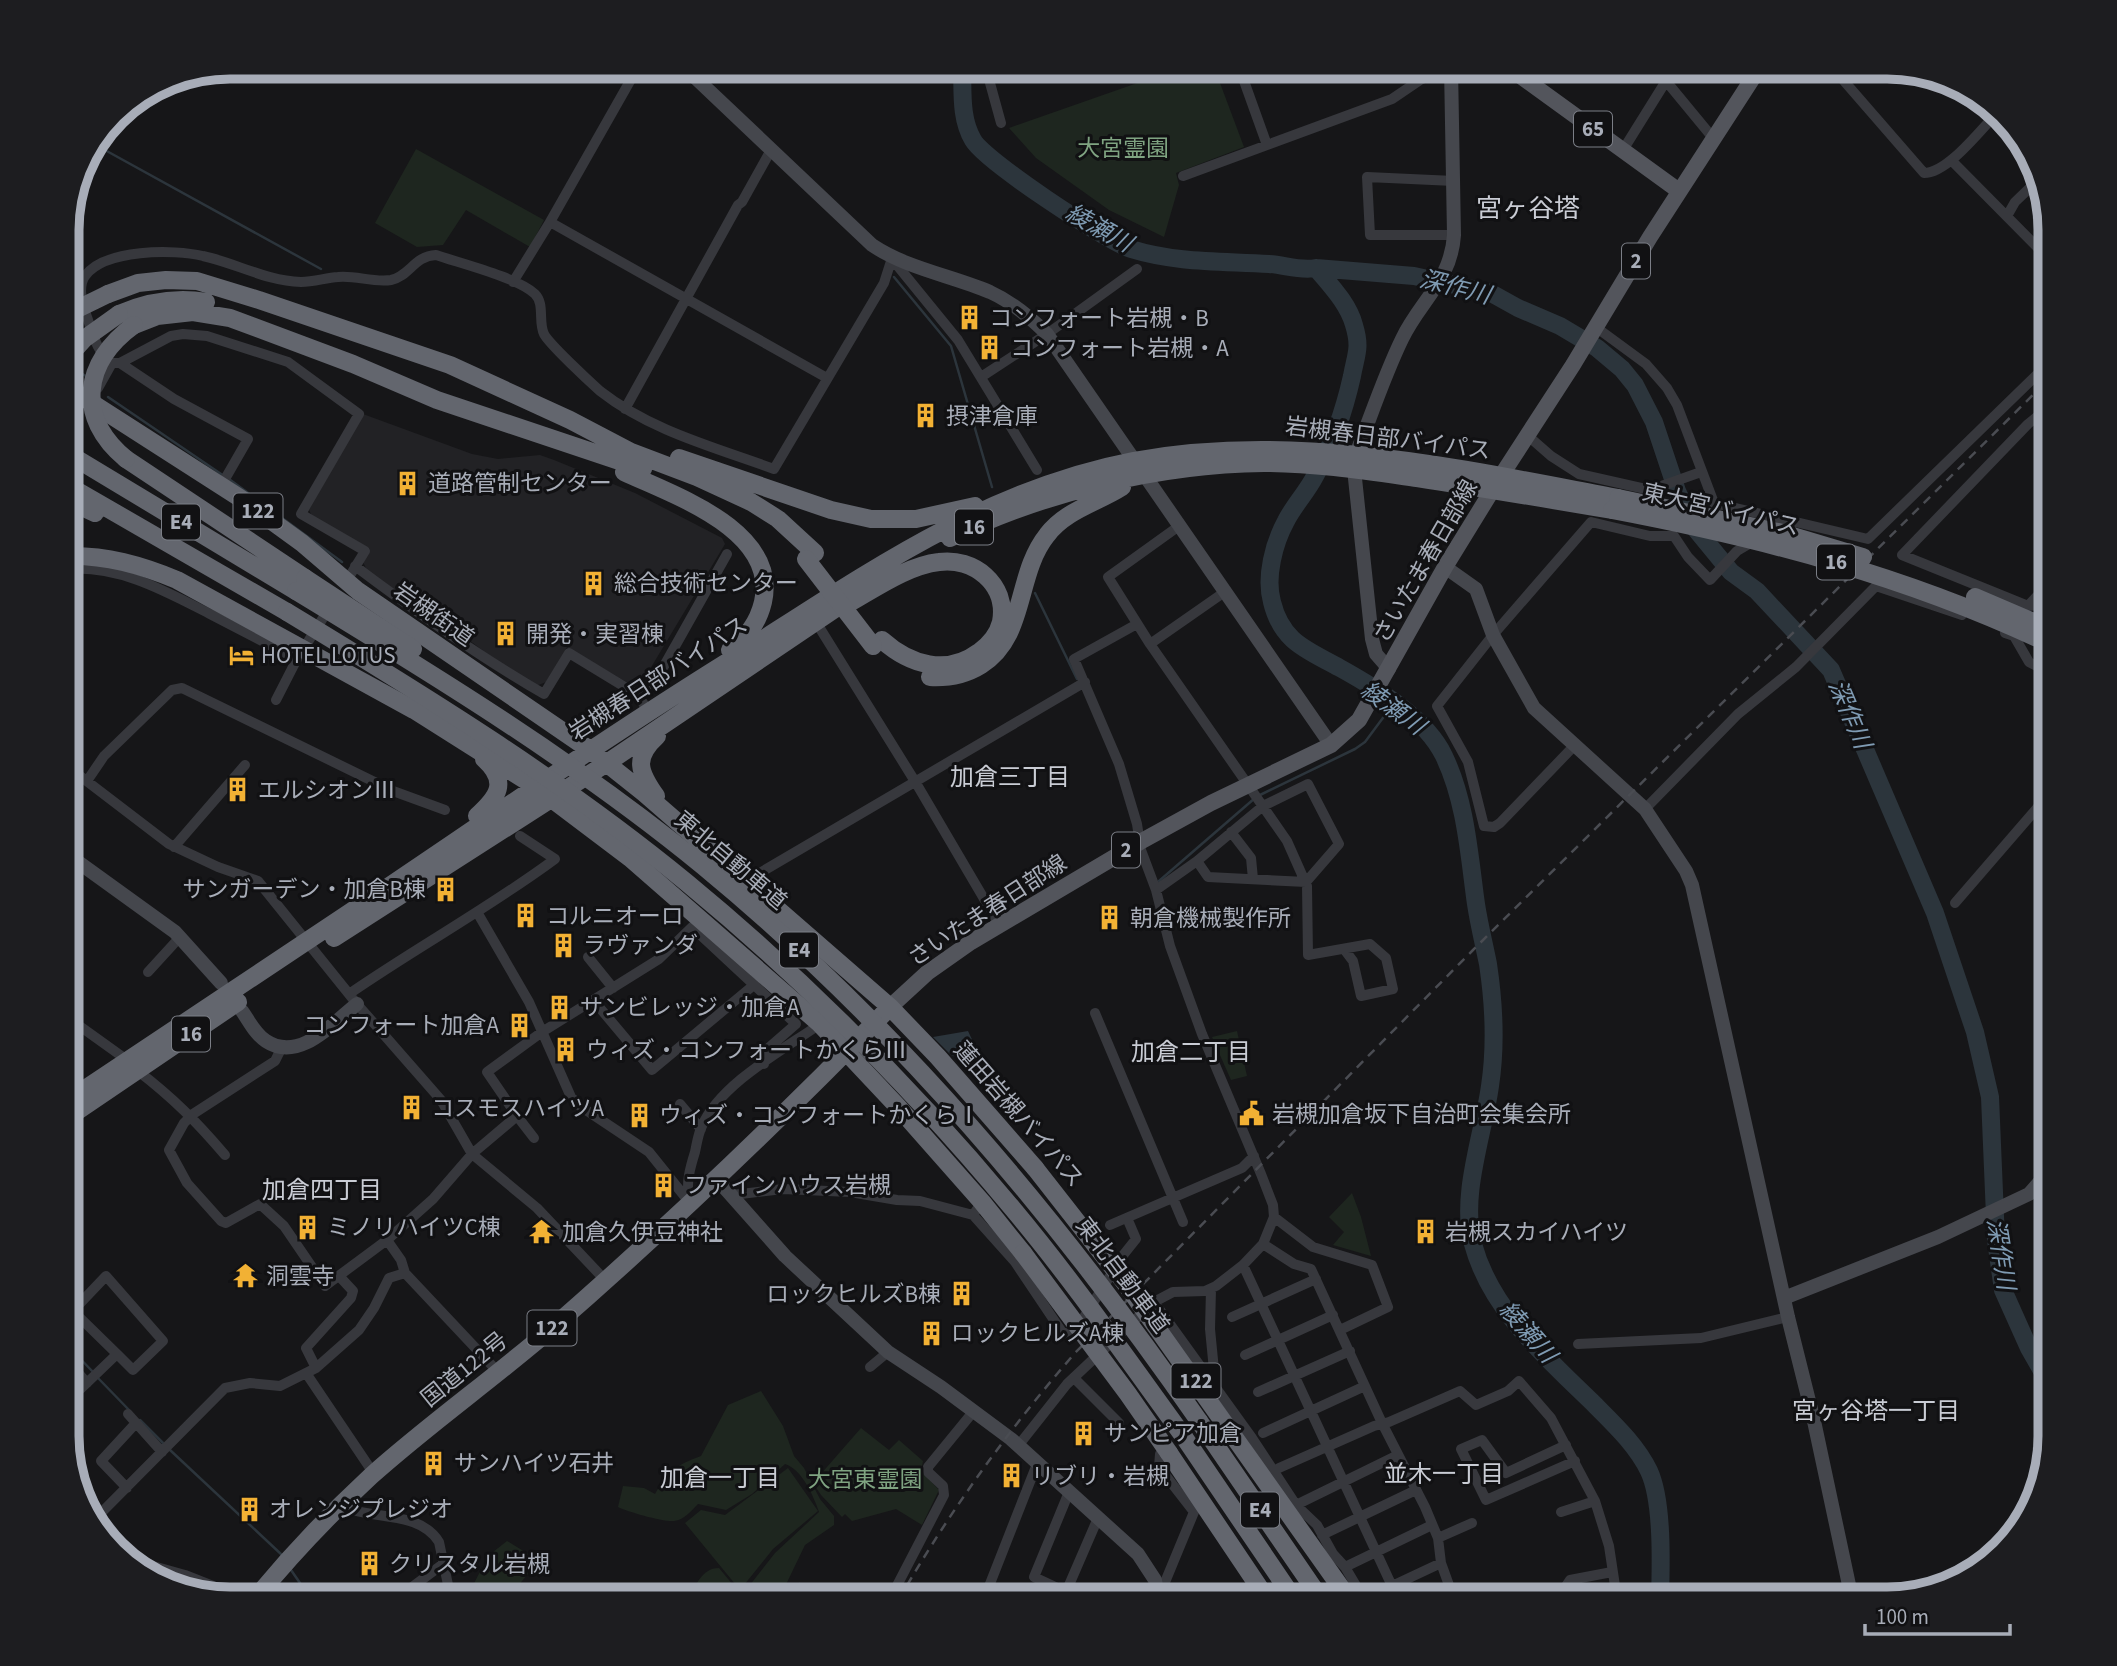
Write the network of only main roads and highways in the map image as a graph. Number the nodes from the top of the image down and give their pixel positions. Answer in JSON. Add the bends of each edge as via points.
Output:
{"nodes":[{"id":1,"x":1530,"y":79,"type":"edge"},
{"id":2,"x":1752,"y":79,"type":"edge"},
{"id":3,"x":1679,"y":191,"type":"junction"},
{"id":4,"x":119,"y":310,"type":"junction"},
{"id":5,"x":79,"y":313,"type":"edge"},
{"id":6,"x":79,"y":331,"type":"edge"},
{"id":7,"x":79,"y":345,"type":"edge"},
{"id":8,"x":79,"y":394,"type":"edge"},
{"id":9,"x":570,"y":420,"type":"junction"},
{"id":10,"x":564,"y":443,"type":"junction"},
{"id":11,"x":79,"y":460,"type":"edge"},
{"id":12,"x":1139,"y":472,"type":"junction"},
{"id":13,"x":1497,"y":482,"type":"junction"},
{"id":14,"x":79,"y":492,"type":"edge"},
{"id":15,"x":1615,"y":504,"type":"junction"},
{"id":16,"x":79,"y":505,"type":"edge"},
{"id":17,"x":989,"y":506,"type":"junction"},
{"id":18,"x":191,"y":556,"type":"junction"},
{"id":19,"x":811,"y":556,"type":"junction"},
{"id":20,"x":79,"y":557,"type":"edge"},
{"id":21,"x":300,"y":584,"type":"junction"},
{"id":22,"x":818,"y":620,"type":"junction"},
{"id":23,"x":2038,"y":623,"type":"edge"},
{"id":24,"x":2038,"y":638,"type":"edge"},
{"id":25,"x":878,"y":643,"type":"junction"},
{"id":26,"x":731,"y":678,"type":"junction"},
{"id":27,"x":414,"y":709,"type":"junction"},
{"id":28,"x":652,"y":709,"type":"junction"},
{"id":29,"x":590,"y":750,"type":"junction"},
{"id":30,"x":607,"y":763,"type":"junction"},
{"id":31,"x":536,"y":787,"type":"junction"},
{"id":32,"x":551,"y":799,"type":"junction"},
{"id":33,"x":524,"y":815,"type":"junction"},
{"id":34,"x":671,"y":817,"type":"junction"},
{"id":35,"x":581,"y":821,"type":"junction"},
{"id":36,"x":427,"y":860,"type":"junction"},
{"id":37,"x":312,"y":945,"type":"junction"},
{"id":38,"x":890,"y":1007,"type":"junction"},
{"id":39,"x":845,"y":1052,"type":"junction"},
{"id":40,"x":133,"y":1065,"type":"junction"},
{"id":41,"x":79,"y":1094,"type":"edge"},
{"id":42,"x":79,"y":1108,"type":"edge"},
{"id":43,"x":267,"y":1587,"type":"edge"},
{"id":44,"x":1258,"y":1587,"type":"edge"},
{"id":45,"x":1285,"y":1587,"type":"edge"},
{"id":46,"x":1312,"y":1587,"type":"edge"},
{"id":47,"x":1340,"y":1587,"type":"edge"}],
"edges":[{"from":1,"to":3,"type":"main road","number":"65"},
{"from":2,"to":3,"type":"main road","name":"さいたま春日部線","number":"2"},
{"from":3,"to":13,"type":"main road","name":"さいたま春日部線","number":"2"},
{"from":4,"to":5,"type":"highway","bridge":true},
{"from":4,"to":6,"type":"highway","via":[[94,317]]},
{"from":4,"to":7,"type":"highway","bridge":true},
{"from":4,"to":9,"type":"highway","via":[[138,283],[197,281],[450,365]]},
{"from":4,"to":10,"type":"highway","via":[[230,318],[438,400]]},
{"from":4,"to":21,"type":"highway","bridge":true,"via":[[91,385],[92,407],[104,436],[126,459]]},
{"from":8,"to":29,"type":"highway","name":"岩槻街道","number":"122","via":[[351,574],[417,633]]},
{"from":9,"to":17,"type":"highway","via":[[851,515],[902,520]]},
{"from":9,"to":19,"type":"highway","via":[[631,452],[751,502],[779,519]]},
{"from":10,"to":19,"type":"highway","via":[[724,501]]},
{"from":10,"to":28,"type":"highway","via":[[721,521],[746,544],[762,570],[764,597],[754,627],[724,655],[669,690]]},
{"from":11,"to":21,"type":"highway","name":"東北自動車道","number":"E4"},
{"from":12,"to":13,"type":"highway","name":"岩槻春日部バイパス","number":"16","via":[[1289,457]]},
{"from":12,"to":17,"type":"highway","name":"岩槻春日部バイパス","number":"16","via":[[1067,477]]},
{"from":12,"to":22,"type":"highway","name":"岩槻春日部バイパス","number":"16","via":[[1049,499],[956,535],[903,563]]},
{"from":12,"to":25,"type":"highway","via":[[1047,534],[1031,561],[1011,631],[984,663],[956,676],[926,676],[900,666]]},
{"from":13,"to":15,"type":"highway","name":"東大宮バイパス","number":"16"},
{"from":13,"to":38,"type":"main road","name":"さいたま春日部線","number":"2","via":[[1368,707],[1350,729],[1257,796],[1140,842],[949,956]]},
{"from":14,"to":18,"type":"highway","name":"東北自動車道","number":"E4"},
{"from":15,"to":23,"type":"highway","name":"東大宮バイパス","number":"16","bridge":true,"via":[[1758,528],[1836,549]]},
{"from":15,"to":24,"type":"highway","name":"東大宮バイパス","number":"16","bridge":true,"via":[[1844,564]]},
{"from":16,"to":18,"type":"highway"},
{"from":17,"to":28,"type":"highway","name":"岩槻春日部バイパス","number":"16","via":[[885,562]]},
{"from":18,"to":45,"type":"highway","name":"東北自動車道","number":"E4","bridge":true,"via":[[495,743],[587,806],[685,881],[780,965],[864,1045],[971,1160],[1062,1271],[1184,1437]]},
{"from":19,"to":25,"type":"highway","bridge":true},
{"from":20,"to":27,"type":"highway","number":"122","via":[[115,559],[177,580]]},
{"from":21,"to":46,"type":"highway","name":"東北自動車道","number":"E4","bridge":true,"via":[[596,784],[742,899],[895,1044],[981,1137],[1111,1297]]},
{"from":22,"to":25,"type":"highway","via":[[900,575],[936,562],[968,564],[985,575],[996,591],[1001,613],[998,630],[968,659],[928,665]]},
{"from":22,"to":26,"type":"highway","name":"岩槻春日部バイパス","number":"16"},
{"from":26,"to":30,"type":"highway","name":"岩槻春日部バイパス","number":"16"},
{"from":26,"to":34,"type":"highway","via":[[665,730],[642,756],[642,775]]},
{"from":27,"to":31,"type":"highway","number":"122"},
{"from":27,"to":36,"type":"highway","via":[[482,757],[498,781],[492,802]]},
{"from":28,"to":29,"type":"highway","name":"岩槻春日部バイパス","number":"16"},
{"from":29,"to":30,"type":"highway","name":"岩槻街道","number":"122"},
{"from":29,"to":31,"type":"highway","name":"岩槻春日部バイパス","number":"16"},
{"from":30,"to":32,"type":"highway","name":"岩槻春日部バイパス","number":"16"},
{"from":30,"to":34,"type":"highway","name":"岩槻街道","number":"122"},
{"from":31,"to":32,"type":"highway","number":"122"},
{"from":31,"to":36,"type":"highway","name":"岩槻春日部バイパス","number":"16"},
{"from":32,"to":33,"type":"highway","name":"岩槻春日部バイパス","number":"16"},
{"from":32,"to":35,"type":"highway","number":"122"},
{"from":33,"to":35,"type":"highway","via":[[563,812]]},
{"from":33,"to":37,"type":"highway","name":"岩槻春日部バイパス","number":"16"},
{"from":34,"to":38,"type":"highway","name":"岩槻街道","number":"122"},
{"from":35,"to":39,"type":"highway","number":"122","via":[[686,905],[820,1024]]},
{"from":36,"to":37,"type":"highway","name":"岩槻春日部バイパス","number":"16"},
{"from":37,"to":40,"type":"highway","name":"岩槻春日部バイパス","number":"16"},
{"from":38,"to":39,"type":"highway","name":"国道122号","number":"122"},
{"from":38,"to":47,"type":"highway","name":"蓮田岩槻バイパス","number":"122","bridge":true,"via":[[939,1056],[1035,1168],[1141,1306]]},
{"from":39,"to":43,"type":"highway","name":"国道122号","number":"122","via":[[605,1280],[374,1474]]},
{"from":39,"to":44,"type":"highway","number":"122","bridge":true,"via":[[1023,1254],[1128,1394]]},
{"from":40,"to":41,"type":"highway","name":"岩槻春日部バイパス","number":"16"},
{"from":40,"to":42,"type":"highway","name":"岩槻春日部バイパス","number":"16"}]}
